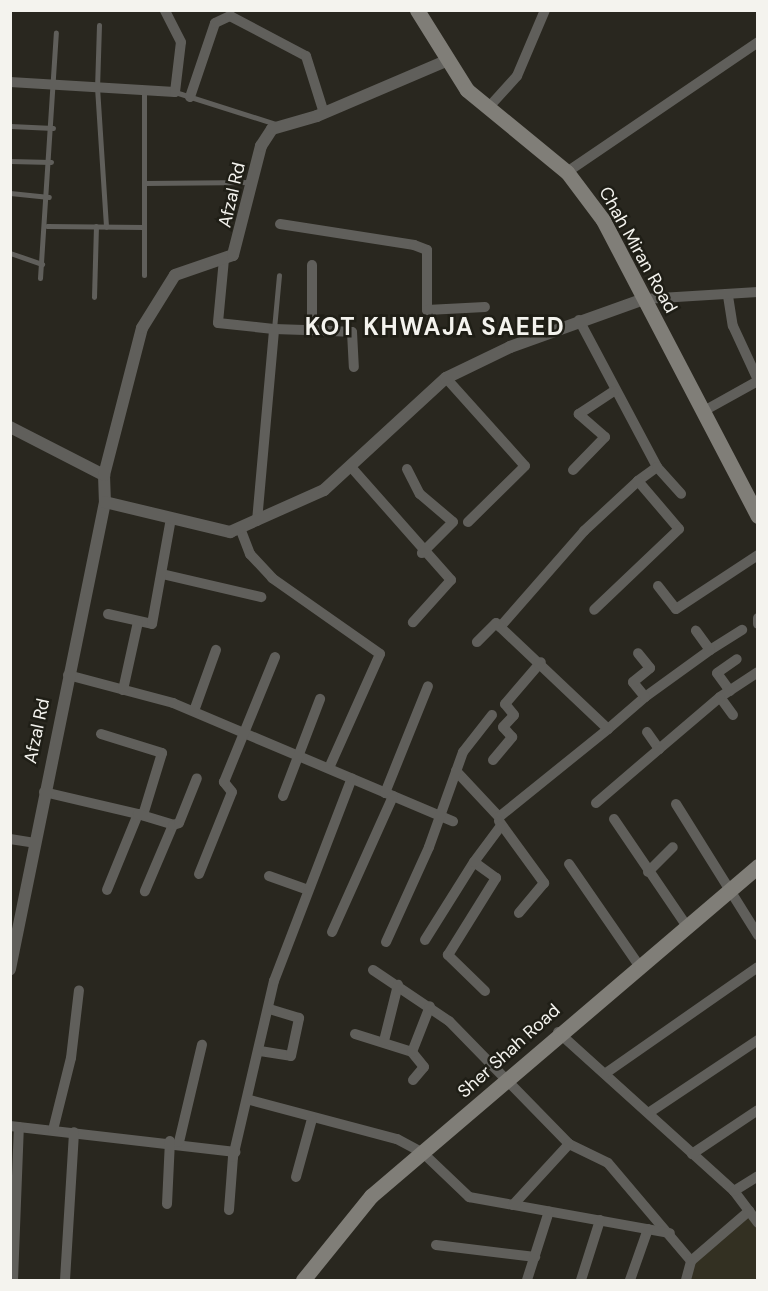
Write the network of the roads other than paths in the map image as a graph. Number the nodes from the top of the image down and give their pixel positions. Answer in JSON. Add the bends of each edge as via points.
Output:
{"nodes":[{"id":1,"x":165,"y":10,"type":"edge"},
{"id":2,"x":417,"y":10,"type":"edge"},
{"id":3,"x":545,"y":10,"type":"edge"},
{"id":4,"x":99,"y":25,"type":"dead end"},
{"id":5,"x":56,"y":33,"type":"dead end"},
{"id":6,"x":758,"y":42,"type":"edge"},
{"id":7,"x":448,"y":60,"type":"junction"},
{"id":8,"x":10,"y":82,"type":"edge"},
{"id":9,"x":52,"y":85,"type":"junction"},
{"id":10,"x":97,"y":87,"type":"junction"},
{"id":11,"x":144,"y":90,"type":"junction"},
{"id":12,"x":175,"y":92,"type":"junction"},
{"id":13,"x":190,"y":97,"type":"junction"},
{"id":14,"x":488,"y":108,"type":"junction"},
{"id":15,"x":324,"y":113,"type":"junction"},
{"id":16,"x":10,"y":126,"type":"edge"},
{"id":17,"x":282,"y":126,"type":"junction"},
{"id":18,"x":53,"y":128,"type":"junction"},
{"id":19,"x":10,"y":161,"type":"edge"},
{"id":20,"x":51,"y":162,"type":"junction"},
{"id":21,"x":567,"y":172,"type":"junction"},
{"id":22,"x":254,"y":182,"type":"junction"},
{"id":23,"x":144,"y":183,"type":"junction"},
{"id":24,"x":10,"y":193,"type":"edge"},
{"id":25,"x":49,"y":197,"type":"junction"},
{"id":26,"x":280,"y":224,"type":"dead end"},
{"id":27,"x":47,"y":226,"type":"junction"},
{"id":28,"x":96,"y":226,"type":"junction"},
{"id":29,"x":106,"y":227,"type":"junction"},
{"id":30,"x":144,"y":227,"type":"junction"},
{"id":31,"x":10,"y":253,"type":"edge"},
{"id":32,"x":224,"y":259,"type":"junction"},
{"id":33,"x":42,"y":264,"type":"junction"},
{"id":34,"x":312,"y":265,"type":"dead end"},
{"id":35,"x":144,"y":275,"type":"dead end"},
{"id":36,"x":279,"y":275,"type":"dead end"},
{"id":37,"x":40,"y":278,"type":"dead end"},
{"id":38,"x":758,"y":292,"type":"edge"},
{"id":39,"x":728,"y":296,"type":"junction"},
{"id":40,"x":94,"y":297,"type":"dead end"},
{"id":41,"x":644,"y":299,"type":"junction"},
{"id":42,"x":485,"y":307,"type":"dead end"},
{"id":43,"x":579,"y":320,"type":"junction"},
{"id":44,"x":274,"y":329,"type":"junction"},
{"id":45,"x":312,"y":330,"type":"junction"},
{"id":46,"x":354,"y":367,"type":"dead end"},
{"id":47,"x":446,"y":378,"type":"junction"},
{"id":48,"x":758,"y":381,"type":"edge"},
{"id":49,"x":614,"y":391,"type":"junction"},
{"id":50,"x":702,"y":412,"type":"junction"},
{"id":51,"x":10,"y":427,"type":"edge"},
{"id":52,"x":351,"y":467,"type":"junction"},
{"id":53,"x":657,"y":467,"type":"junction"},
{"id":54,"x":407,"y":469,"type":"dead end"},
{"id":55,"x":573,"y":470,"type":"dead end"},
{"id":56,"x":104,"y":475,"type":"junction"},
{"id":57,"x":638,"y":481,"type":"junction"},
{"id":58,"x":681,"y":494,"type":"dead end"},
{"id":59,"x":105,"y":502,"type":"junction"},
{"id":60,"x":758,"y":516,"type":"edge"},
{"id":61,"x":171,"y":518,"type":"junction"},
{"id":62,"x":257,"y":521,"type":"junction"},
{"id":63,"x":468,"y":522,"type":"dead end"},
{"id":64,"x":240,"y":528,"type":"junction"},
{"id":65,"x":422,"y":553,"type":"junction"},
{"id":66,"x":758,"y":555,"type":"edge"},
{"id":67,"x":162,"y":574,"type":"junction"},
{"id":68,"x":658,"y":586,"type":"dead end"},
{"id":69,"x":261,"y":597,"type":"dead end"},
{"id":70,"x":594,"y":610,"type":"dead end"},
{"id":71,"x":108,"y":614,"type":"dead end"},
{"id":72,"x":758,"y":618,"type":"edge"},
{"id":73,"x":138,"y":622,"type":"junction"},
{"id":74,"x":413,"y":622,"type":"dead end"},
{"id":75,"x":758,"y":624,"type":"edge"},
{"id":76,"x":500,"y":627,"type":"junction"},
{"id":77,"x":741,"y":630,"type":"dead end"},
{"id":78,"x":696,"y":631,"type":"dead end"},
{"id":79,"x":477,"y":642,"type":"dead end"},
{"id":80,"x":216,"y":650,"type":"dead end"},
{"id":81,"x":710,"y":650,"type":"junction"},
{"id":82,"x":638,"y":653,"type":"dead end"},
{"id":83,"x":276,"y":657,"type":"dead end"},
{"id":84,"x":737,"y":659,"type":"dead end"},
{"id":85,"x":540,"y":662,"type":"junction"},
{"id":86,"x":758,"y":672,"type":"edge"},
{"id":87,"x":68,"y":675,"type":"junction"},
{"id":88,"x":428,"y":686,"type":"dead end"},
{"id":89,"x":123,"y":690,"type":"junction"},
{"id":90,"x":725,"y":694,"type":"junction"},
{"id":91,"x":645,"y":697,"type":"junction"},
{"id":92,"x":320,"y":699,"type":"dead end"},
{"id":93,"x":194,"y":711,"type":"junction"},
{"id":94,"x":492,"y":715,"type":"dead end"},
{"id":95,"x":733,"y":716,"type":"dead end"},
{"id":96,"x":608,"y":729,"type":"junction"},
{"id":97,"x":246,"y":732,"type":"junction"},
{"id":98,"x":647,"y":732,"type":"dead end"},
{"id":99,"x":101,"y":734,"type":"dead end"},
{"id":100,"x":659,"y":749,"type":"junction"},
{"id":101,"x":300,"y":756,"type":"junction"},
{"id":102,"x":493,"y":760,"type":"dead end"},
{"id":103,"x":328,"y":768,"type":"junction"},
{"id":104,"x":456,"y":771,"type":"junction"},
{"id":105,"x":197,"y":778,"type":"dead end"},
{"id":106,"x":352,"y":778,"type":"junction"},
{"id":107,"x":44,"y":792,"type":"junction"},
{"id":108,"x":389,"y":794,"type":"junction"},
{"id":109,"x":283,"y":796,"type":"dead end"},
{"id":110,"x":596,"y":803,"type":"dead end"},
{"id":111,"x":676,"y":804,"type":"dead end"},
{"id":112,"x":140,"y":815,"type":"junction"},
{"id":113,"x":439,"y":815,"type":"junction"},
{"id":114,"x":614,"y":819,"type":"dead end"},
{"id":115,"x":453,"y":821,"type":"dead end"},
{"id":116,"x":499,"y":822,"type":"junction"},
{"id":117,"x":173,"y":825,"type":"junction"},
{"id":118,"x":10,"y":839,"type":"edge"},
{"id":119,"x":35,"y":843,"type":"junction"},
{"id":120,"x":673,"y":847,"type":"dead end"},
{"id":121,"x":474,"y":862,"type":"junction"},
{"id":122,"x":569,"y":864,"type":"dead end"},
{"id":123,"x":758,"y":866,"type":"edge"},
{"id":124,"x":648,"y":872,"type":"junction"},
{"id":125,"x":199,"y":874,"type":"dead end"},
{"id":126,"x":269,"y":876,"type":"dead end"},
{"id":127,"x":731,"y":886,"type":"junction"},
{"id":128,"x":107,"y":890,"type":"dead end"},
{"id":129,"x":308,"y":890,"type":"junction"},
{"id":130,"x":145,"y":891,"type":"dead end"},
{"id":131,"x":519,"y":913,"type":"dead end"},
{"id":132,"x":686,"y":925,"type":"junction"},
{"id":133,"x":332,"y":932,"type":"dead end"},
{"id":134,"x":758,"y":935,"type":"edge"},
{"id":135,"x":425,"y":940,"type":"dead end"},
{"id":136,"x":386,"y":942,"type":"dead end"},
{"id":137,"x":638,"y":964,"type":"junction"},
{"id":138,"x":758,"y":967,"type":"edge"},
{"id":139,"x":10,"y":969,"type":"edge"},
{"id":140,"x":373,"y":970,"type":"dead end"},
{"id":141,"x":398,"y":985,"type":"junction"},
{"id":142,"x":79,"y":990,"type":"dead end"},
{"id":143,"x":485,"y":991,"type":"dead end"},
{"id":144,"x":430,"y":1006,"type":"junction"},
{"id":145,"x":268,"y":1009,"type":"junction"},
{"id":146,"x":558,"y":1032,"type":"junction"},
{"id":147,"x":355,"y":1034,"type":"dead end"},
{"id":148,"x":758,"y":1040,"type":"edge"},
{"id":149,"x":384,"y":1041,"type":"junction"},
{"id":150,"x":202,"y":1045,"type":"dead end"},
{"id":151,"x":260,"y":1052,"type":"junction"},
{"id":152,"x":412,"y":1052,"type":"junction"},
{"id":153,"x":606,"y":1073,"type":"junction"},
{"id":154,"x":412,"y":1080,"type":"dead end"},
{"id":155,"x":505,"y":1080,"type":"junction"},
{"id":156,"x":250,"y":1100,"type":"junction"},
{"id":157,"x":758,"y":1110,"type":"edge"},
{"id":158,"x":650,"y":1112,"type":"junction"},
{"id":159,"x":312,"y":1119,"type":"junction"},
{"id":160,"x":15,"y":1127,"type":"edge"},
{"id":161,"x":53,"y":1130,"type":"junction"},
{"id":162,"x":74,"y":1132,"type":"junction"},
{"id":163,"x":174,"y":1141,"type":"junction"},
{"id":164,"x":569,"y":1144,"type":"junction"},
{"id":165,"x":236,"y":1152,"type":"junction"},
{"id":166,"x":423,"y":1154,"type":"junction"},
{"id":167,"x":692,"y":1154,"type":"junction"},
{"id":168,"x":758,"y":1176,"type":"edge"},
{"id":169,"x":296,"y":1177,"type":"dead end"},
{"id":170,"x":734,"y":1191,"type":"junction"},
{"id":171,"x":167,"y":1204,"type":"dead end"},
{"id":172,"x":513,"y":1205,"type":"junction"},
{"id":173,"x":229,"y":1210,"type":"dead end"},
{"id":174,"x":749,"y":1211,"type":"junction"},
{"id":175,"x":549,"y":1212,"type":"junction"},
{"id":176,"x":600,"y":1221,"type":"junction"},
{"id":177,"x":758,"y":1223,"type":"edge"},
{"id":178,"x":648,"y":1229,"type":"junction"},
{"id":179,"x":670,"y":1233,"type":"junction"},
{"id":180,"x":436,"y":1245,"type":"dead end"},
{"id":181,"x":535,"y":1257,"type":"junction"},
{"id":182,"x":691,"y":1261,"type":"junction"},
{"id":183,"x":306,"y":1279,"type":"edge"},
{"id":184,"x":13,"y":1281,"type":"edge"},
{"id":185,"x":65,"y":1281,"type":"edge"},
{"id":186,"x":527,"y":1281,"type":"edge"},
{"id":187,"x":581,"y":1281,"type":"edge"},
{"id":188,"x":630,"y":1281,"type":"edge"},
{"id":189,"x":686,"y":1281,"type":"edge"}],
"edges":[{"from":1,"to":12,"type":"street","via":[[181,42]]},
{"from":2,"to":7,"type":"main road","name":"Chah Miran Road"},
{"from":3,"to":14,"type":"street","via":[[517,76]]},
{"from":4,"to":10,"type":"lane"},
{"from":5,"to":9,"type":"lane"},
{"from":6,"to":21,"type":"street"},
{"from":7,"to":14,"type":"main road","name":"Chah Miran Road","via":[[467,90]]},
{"from":7,"to":15,"type":"street","name":"Afzal Rd"},
{"from":8,"to":9,"type":"street"},
{"from":9,"to":10,"type":"street"},
{"from":9,"to":18,"type":"lane"},
{"from":10,"to":11,"type":"street"},
{"from":10,"to":29,"type":"lane"},
{"from":11,"to":12,"type":"street"},
{"from":11,"to":23,"type":"lane"},
{"from":12,"to":13,"type":"lane"},
{"from":13,"to":15,"type":"street","via":[[215,23],[230,16],[306,56]]},
{"from":13,"to":17,"type":"lane"},
{"from":14,"to":21,"type":"main road","name":"Chah Miran Road"},
{"from":15,"to":17,"type":"street","name":"Afzal Rd"},
{"from":16,"to":18,"type":"lane"},
{"from":17,"to":22,"type":"street","name":"Afzal Rd","via":[[272,129],[261,146]]},
{"from":18,"to":20,"type":"lane"},
{"from":19,"to":20,"type":"lane"},
{"from":20,"to":25,"type":"lane"},
{"from":21,"to":41,"type":"main road","name":"Chah Miran Road","via":[[603,220]]},
{"from":22,"to":23,"type":"lane"},
{"from":22,"to":32,"type":"street","name":"Afzal Rd","via":[[241,238],[233,255]]},
{"from":23,"to":30,"type":"lane"},
{"from":24,"to":25,"type":"lane"},
{"from":25,"to":27,"type":"lane"},
{"from":26,"to":42,"type":"street","via":[[427,250],[427,310]]},
{"from":27,"to":28,"type":"lane"},
{"from":27,"to":33,"type":"lane"},
{"from":28,"to":29,"type":"lane"},
{"from":28,"to":40,"type":"lane"},
{"from":29,"to":30,"type":"lane"},
{"from":30,"to":35,"type":"lane"},
{"from":31,"to":33,"type":"lane"},
{"from":32,"to":44,"type":"street","via":[[218,323]]},
{"from":32,"to":56,"type":"street","via":[[174,275],[142,328]]},
{"from":33,"to":37,"type":"lane"},
{"from":34,"to":45,"type":"street"},
{"from":36,"to":44,"type":"lane"},
{"from":38,"to":39,"type":"street"},
{"from":39,"to":41,"type":"street"},
{"from":39,"to":48,"type":"street","via":[[733,326]]},
{"from":41,"to":43,"type":"street"},
{"from":41,"to":50,"type":"main road","name":"Chah Miran Road"},
{"from":43,"to":47,"type":"street"},
{"from":43,"to":49,"type":"street"},
{"from":44,"to":45,"type":"street"},
{"from":44,"to":62,"type":"street"},
{"from":45,"to":46,"type":"street","via":[[352,332]]},
{"from":47,"to":52,"type":"street","via":[[418,398]]},
{"from":47,"to":63,"type":"street","via":[[525,466]]},
{"from":48,"to":50,"type":"street"},
{"from":49,"to":53,"type":"street"},
{"from":49,"to":55,"type":"street","via":[[579,414],[605,437]]},
{"from":50,"to":60,"type":"main road","name":"Chah Miran Road"},
{"from":51,"to":56,"type":"street"},
{"from":52,"to":62,"type":"street","via":[[324,490]]},
{"from":52,"to":65,"type":"street"},
{"from":53,"to":57,"type":"street"},
{"from":53,"to":58,"type":"street"},
{"from":54,"to":65,"type":"street","via":[[420,494],[453,522]]},
{"from":56,"to":59,"type":"street","name":"Afzal Rd"},
{"from":57,"to":70,"type":"street","via":[[679,529]]},
{"from":57,"to":76,"type":"street","via":[[584,531]]},
{"from":59,"to":61,"type":"street"},
{"from":59,"to":87,"type":"street","name":"Afzal Rd"},
{"from":61,"to":64,"type":"street","via":[[230,532]]},
{"from":61,"to":67,"type":"street"},
{"from":62,"to":64,"type":"street"},
{"from":64,"to":103,"type":"street","via":[[250,554],[272,578],[380,654]]},
{"from":65,"to":74,"type":"street","via":[[451,580]]},
{"from":66,"to":68,"type":"street","via":[[676,609]]},
{"from":67,"to":69,"type":"street"},
{"from":67,"to":73,"type":"street","via":[[152,624]]},
{"from":71,"to":73,"type":"street"},
{"from":72,"to":75,"type":"street"},
{"from":73,"to":89,"type":"street"},
{"from":76,"to":79,"type":"street","via":[[496,623]]},
{"from":76,"to":85,"type":"street"},
{"from":77,"to":81,"type":"street"},
{"from":78,"to":81,"type":"street"},
{"from":80,"to":93,"type":"street"},
{"from":81,"to":91,"type":"street"},
{"from":82,"to":91,"type":"street","via":[[650,668],[633,682]]},
{"from":83,"to":97,"type":"street"},
{"from":84,"to":90,"type":"street","via":[[717,673]]},
{"from":85,"to":96,"type":"street"},
{"from":85,"to":102,"type":"street","via":[[505,704],[514,715],[503,727],[512,737]]},
{"from":86,"to":90,"type":"street"},
{"from":87,"to":89,"type":"street"},
{"from":87,"to":107,"type":"street","name":"Afzal Rd"},
{"from":88,"to":108,"type":"street"},
{"from":89,"to":93,"type":"street"},
{"from":90,"to":95,"type":"street"},
{"from":90,"to":100,"type":"street"},
{"from":91,"to":96,"type":"street"},
{"from":92,"to":101,"type":"street"},
{"from":93,"to":97,"type":"street"},
{"from":94,"to":104,"type":"street","via":[[463,752]]},
{"from":96,"to":116,"type":"street"},
{"from":97,"to":101,"type":"street"},
{"from":97,"to":125,"type":"street","via":[[224,783],[232,792]]},
{"from":98,"to":100,"type":"street"},
{"from":99,"to":112,"type":"street","via":[[162,753]]},
{"from":100,"to":110,"type":"street"},
{"from":101,"to":103,"type":"street"},
{"from":101,"to":109,"type":"street"},
{"from":103,"to":106,"type":"street"},
{"from":104,"to":113,"type":"street"},
{"from":104,"to":116,"type":"street"},
{"from":105,"to":117,"type":"street","via":[[179,823]]},
{"from":106,"to":108,"type":"street"},
{"from":106,"to":129,"type":"street"},
{"from":107,"to":112,"type":"street"},
{"from":107,"to":119,"type":"street","name":"Afzal Rd"},
{"from":108,"to":113,"type":"street"},
{"from":108,"to":133,"type":"street"},
{"from":111,"to":127,"type":"street"},
{"from":112,"to":117,"type":"street"},
{"from":112,"to":128,"type":"street"},
{"from":113,"to":115,"type":"street"},
{"from":113,"to":136,"type":"street"},
{"from":114,"to":124,"type":"street"},
{"from":116,"to":121,"type":"street"},
{"from":116,"to":131,"type":"street","via":[[544,883]]},
{"from":117,"to":130,"type":"street"},
{"from":118,"to":119,"type":"street"},
{"from":119,"to":139,"type":"street","name":"Afzal Rd"},
{"from":120,"to":124,"type":"street"},
{"from":121,"to":135,"type":"street"},
{"from":121,"to":143,"type":"street","via":[[496,878],[448,955]]},
{"from":122,"to":137,"type":"street"},
{"from":123,"to":127,"type":"main road","name":"Sher Shah Road"},
{"from":124,"to":132,"type":"street"},
{"from":126,"to":129,"type":"street"},
{"from":127,"to":132,"type":"main road","name":"Sher Shah Road"},
{"from":127,"to":134,"type":"street"},
{"from":129,"to":145,"type":"street"},
{"from":132,"to":137,"type":"main road","name":"Sher Shah Road"},
{"from":137,"to":146,"type":"main road","name":"Sher Shah Road"},
{"from":138,"to":153,"type":"street"},
{"from":140,"to":141,"type":"street"},
{"from":141,"to":144,"type":"street"},
{"from":141,"to":149,"type":"street"},
{"from":142,"to":161,"type":"street","via":[[71,1058]]},
{"from":144,"to":152,"type":"street"},
{"from":144,"to":155,"type":"street"},
{"from":145,"to":151,"type":"street"},
{"from":145,"to":151,"type":"street","via":[[299,1017],[291,1056]]},
{"from":146,"to":153,"type":"street"},
{"from":146,"to":155,"type":"main road","name":"Sher Shah Road"},
{"from":147,"to":149,"type":"street"},
{"from":148,"to":158,"type":"street"},
{"from":149,"to":152,"type":"street"},
{"from":150,"to":163,"type":"street"},
{"from":151,"to":156,"type":"street"},
{"from":152,"to":154,"type":"street","via":[[424,1067]]},
{"from":153,"to":158,"type":"street"},
{"from":155,"to":164,"type":"street"},
{"from":155,"to":166,"type":"main road","name":"Sher Shah Road"},
{"from":156,"to":159,"type":"street"},
{"from":156,"to":165,"type":"street"},
{"from":157,"to":167,"type":"street"},
{"from":158,"to":167,"type":"street"},
{"from":159,"to":166,"type":"street","via":[[397,1139]]},
{"from":159,"to":169,"type":"street"},
{"from":160,"to":161,"type":"street"},
{"from":160,"to":184,"type":"street"},
{"from":161,"to":162,"type":"street"},
{"from":162,"to":163,"type":"street"},
{"from":162,"to":185,"type":"street"},
{"from":163,"to":165,"type":"street"},
{"from":163,"to":171,"type":"street"},
{"from":164,"to":172,"type":"street"},
{"from":164,"to":179,"type":"street","via":[[608,1163]]},
{"from":165,"to":173,"type":"street"},
{"from":166,"to":172,"type":"street","via":[[469,1197]]},
{"from":166,"to":183,"type":"main road","name":"Sher Shah Road","via":[[349,1219]]},
{"from":167,"to":170,"type":"street"},
{"from":168,"to":170,"type":"street"},
{"from":170,"to":174,"type":"street"},
{"from":172,"to":175,"type":"street"},
{"from":174,"to":177,"type":"street"},
{"from":174,"to":182,"type":"street"},
{"from":175,"to":176,"type":"street"},
{"from":175,"to":181,"type":"street"},
{"from":176,"to":178,"type":"street"},
{"from":176,"to":187,"type":"street"},
{"from":178,"to":179,"type":"street"},
{"from":178,"to":188,"type":"street"},
{"from":179,"to":182,"type":"street"},
{"from":180,"to":181,"type":"street"},
{"from":181,"to":186,"type":"street"},
{"from":182,"to":189,"type":"street"}]}
